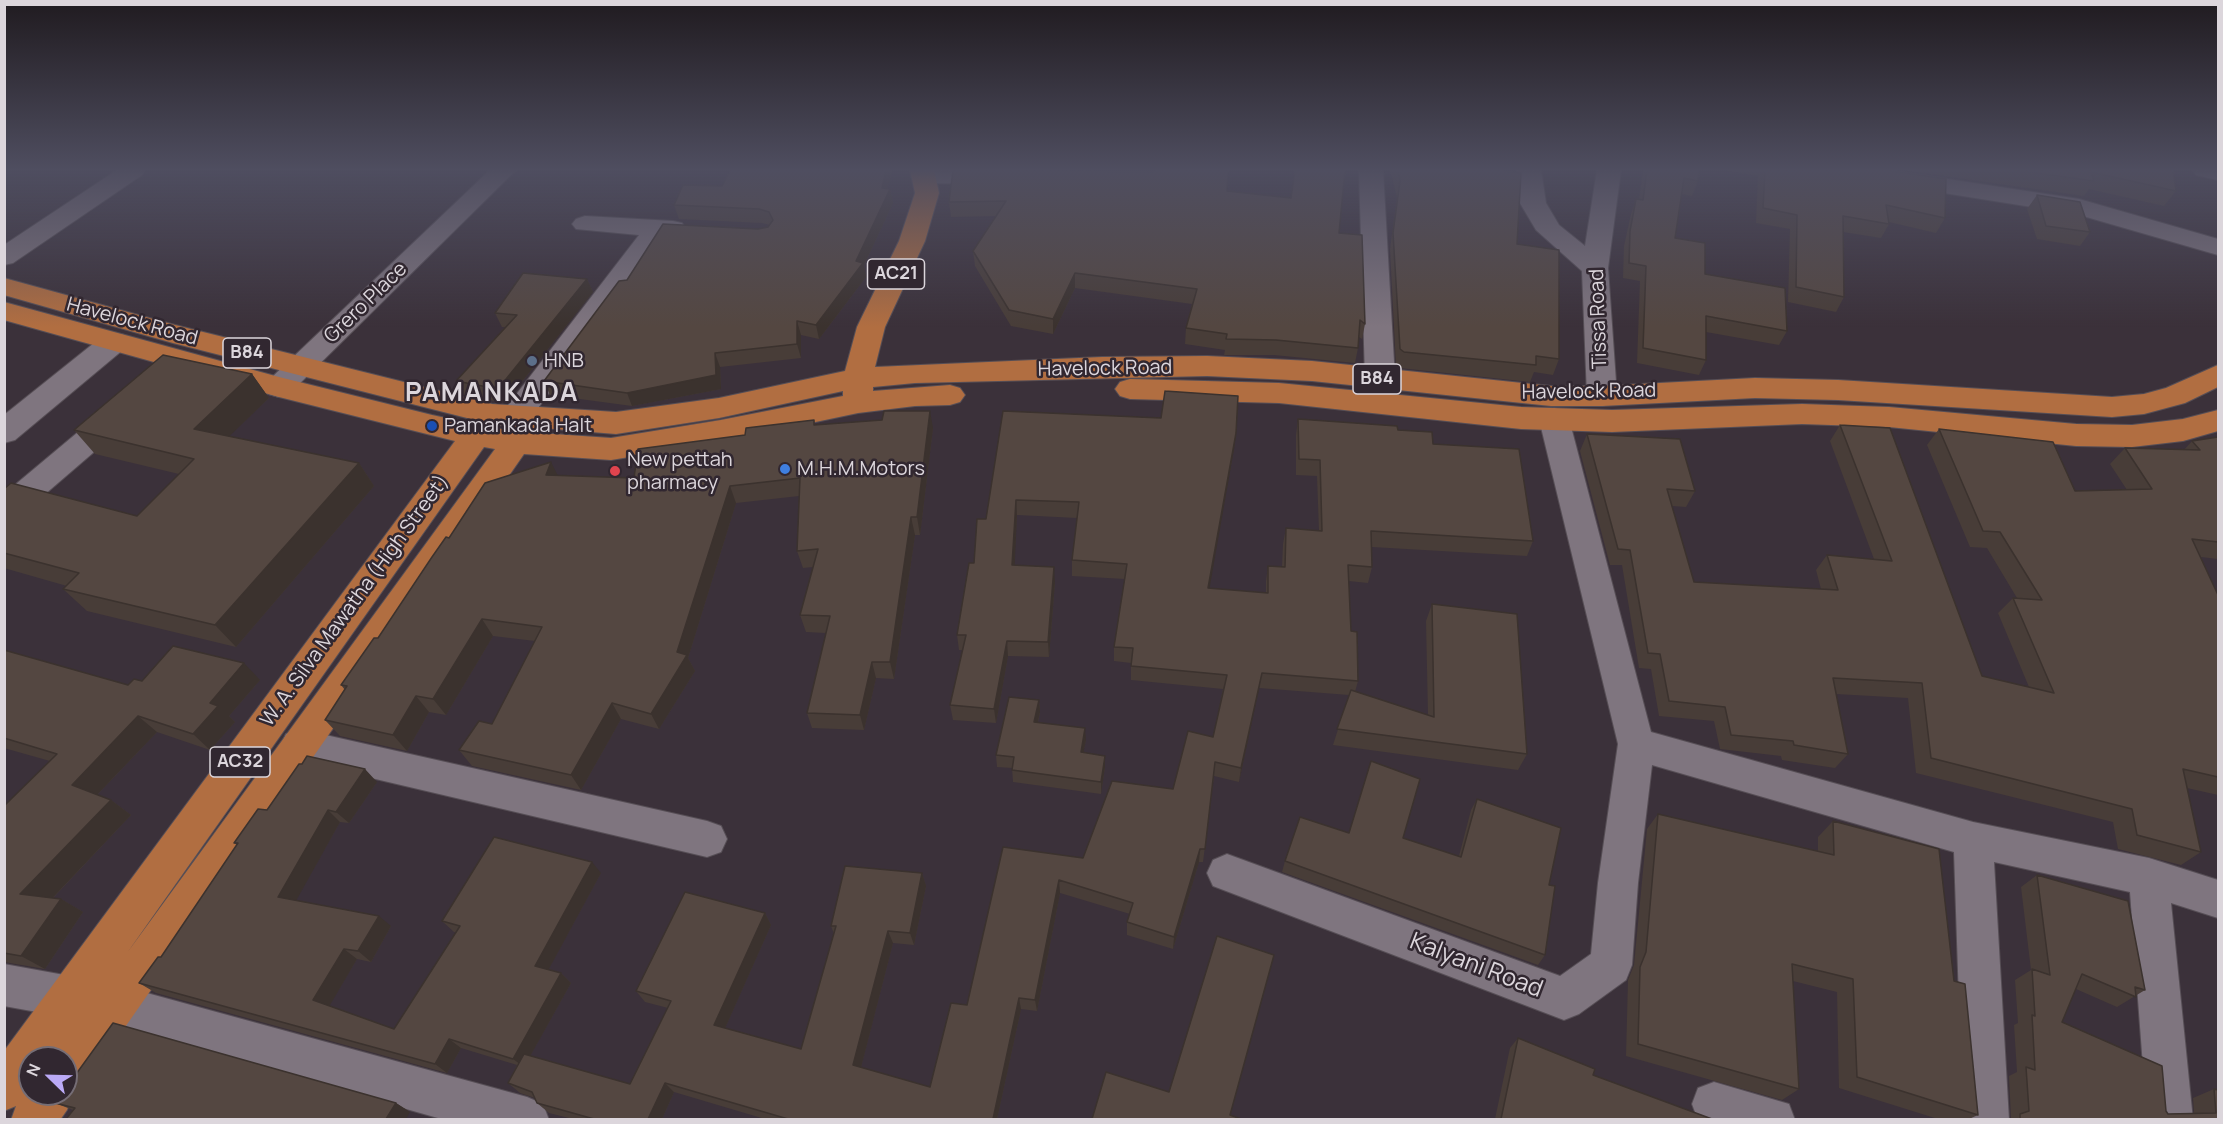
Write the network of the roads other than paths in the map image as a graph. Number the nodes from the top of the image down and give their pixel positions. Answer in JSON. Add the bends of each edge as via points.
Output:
{"nodes":[{"id":1,"x":56,"y":222,"type":"edge"},
{"id":2,"x":449,"y":222,"type":"edge"},
{"id":3,"x":918,"y":222,"type":"edge"},
{"id":4,"x":1373,"y":222,"type":"edge"},
{"id":5,"x":1545,"y":222,"type":"edge"},
{"id":6,"x":1602,"y":222,"type":"edge"},
{"id":7,"x":2133,"y":222,"type":"edge"},
{"id":8,"x":585,"y":224,"type":"dead end"},
{"id":9,"x":658,"y":228,"type":"junction"},
{"id":10,"x":693,"y":230,"type":"edge"},
{"id":11,"x":2218,"y":247,"type":"edge"},
{"id":12,"x":4,"y":257,"type":"edge"},
{"id":13,"x":1595,"y":268,"type":"junction"},
{"id":14,"x":4,"y":286,"type":"edge"},
{"id":15,"x":4,"y":311,"type":"edge"},
{"id":16,"x":114,"y":342,"type":"junction"},
{"id":17,"x":182,"y":359,"type":"junction"},
{"id":18,"x":300,"y":366,"type":"junction"},
{"id":19,"x":2218,"y":375,"type":"edge"},
{"id":20,"x":1380,"y":379,"type":"junction"},
{"id":21,"x":279,"y":387,"type":"junction"},
{"id":22,"x":858,"y":391,"type":"junction"},
{"id":23,"x":1602,"y":396,"type":"junction"},
{"id":24,"x":1554,"y":419,"type":"junction"},
{"id":25,"x":2218,"y":421,"type":"edge"},
{"id":26,"x":507,"y":425,"type":"junction"},
{"id":27,"x":4,"y":432,"type":"edge"},
{"id":28,"x":4,"y":512,"type":"edge"},
{"id":29,"x":1636,"y":744,"type":"junction"},
{"id":30,"x":299,"y":745,"type":"junction"},
{"id":31,"x":707,"y":839,"type":"dead end"},
{"id":32,"x":1973,"y":840,"type":"junction"},
{"id":33,"x":1227,"y":873,"type":"dead end"},
{"id":34,"x":2150,"y":877,"type":"junction"},
{"id":35,"x":2218,"y":899,"type":"edge"},
{"id":36,"x":4,"y":985,"type":"edge"},
{"id":37,"x":71,"y":997,"type":"junction"},
{"id":38,"x":114,"y":1005,"type":"junction"},
{"id":39,"x":78,"y":1056,"type":"edge"},
{"id":40,"x":4,"y":1089,"type":"edge"},
{"id":41,"x":1714,"y":1104,"type":"dead end"},
{"id":42,"x":42,"y":1106,"type":"edge"},
{"id":43,"x":33,"y":1119,"type":"edge"},
{"id":44,"x":527,"y":1119,"type":"edge"},
{"id":45,"x":1773,"y":1119,"type":"edge"},
{"id":46,"x":1986,"y":1119,"type":"edge"},
{"id":47,"x":2170,"y":1119,"type":"edge"}],
"edges":[{"from":1,"to":12,"type":"street"},
{"from":2,"to":18,"type":"street","name":"Grero Place"},
{"from":3,"to":22,"type":"main road","number":"AC21","via":[[872,327]]},
{"from":4,"to":20,"type":"street"},
{"from":5,"to":13,"type":"street"},
{"from":6,"to":13,"type":"street","name":"Tissa Road"},
{"from":7,"to":11,"type":"street"},
{"from":8,"to":9,"type":"street"},
{"from":9,"to":10,"type":"street"},
{"from":9,"to":26,"type":"street"},
{"from":13,"to":23,"type":"street","name":"Tissa Road"},
{"from":14,"to":18,"type":"main road","name":"Havelock Road","number":"B84"},
{"from":15,"to":16,"type":"main road","name":"Havelock Road","number":"B84"},
{"from":16,"to":17,"type":"main road","name":"Havelock Road","number":"B84"},
{"from":16,"to":27,"type":"street"},
{"from":17,"to":21,"type":"main road","name":"Havelock Road","number":"B84"},
{"from":17,"to":28,"type":"street"},
{"from":18,"to":21,"type":"street","name":"Grero Place"},
{"from":18,"to":26,"type":"main road","name":"Havelock Road","number":"B84"},
{"from":19,"to":23,"type":"main road","name":"Havelock Road","number":"B84","via":[[2175,396],[2144,404],[2112,406],[1755,387]]},
{"from":20,"to":22,"type":"main road","name":"Havelock Road","number":"B84","via":[[1207,366],[915,373]]},
{"from":20,"to":23,"type":"main road","name":"Havelock Road","number":"B84","via":[[1551,396]]},
{"from":21,"to":26,"type":"main road","name":"Havelock Road","number":"B84"},
{"from":22,"to":24,"type":"main road","name":"Havelock Road","number":"B84","via":[[915,396],[1142,389],[1279,393]]},
{"from":22,"to":26,"type":"main road","name":"Havelock Road","number":"B84","via":[[721,430],[611,449]]},
{"from":24,"to":25,"type":"main road","name":"Havelock Road","number":"B84","via":[[1612,421],[1812,414],[2132,436]]},
{"from":24,"to":29,"type":"street"},
{"from":26,"to":30,"type":"main road","name":"W. A. Silva Mawatha (High Street)","number":"AC32"},
{"from":26,"to":37,"type":"main road","name":"W. A. Silva Mawatha (High Street)","number":"AC32"},
{"from":29,"to":32,"type":"street"},
{"from":29,"to":33,"type":"street","name":"Kalyani Road","via":[[1611,965],[1564,999]]},
{"from":30,"to":31,"type":"street"},
{"from":30,"to":38,"type":"main road","name":"W. A. Silva Mawatha (High Street)","number":"AC32"},
{"from":32,"to":34,"type":"street"},
{"from":32,"to":46,"type":"street"},
{"from":34,"to":35,"type":"street"},
{"from":34,"to":47,"type":"street"},
{"from":36,"to":37,"type":"street"},
{"from":37,"to":38,"type":"street"},
{"from":37,"to":40,"type":"main road","name":"W. A. Silva Mawatha (High Street)","number":"AC32"},
{"from":38,"to":39,"type":"main road","name":"W. A. Silva Mawatha (High Street)","number":"AC32"},
{"from":38,"to":44,"type":"street"},
{"from":41,"to":45,"type":"street"},
{"from":42,"to":43,"type":"main road"}]}
